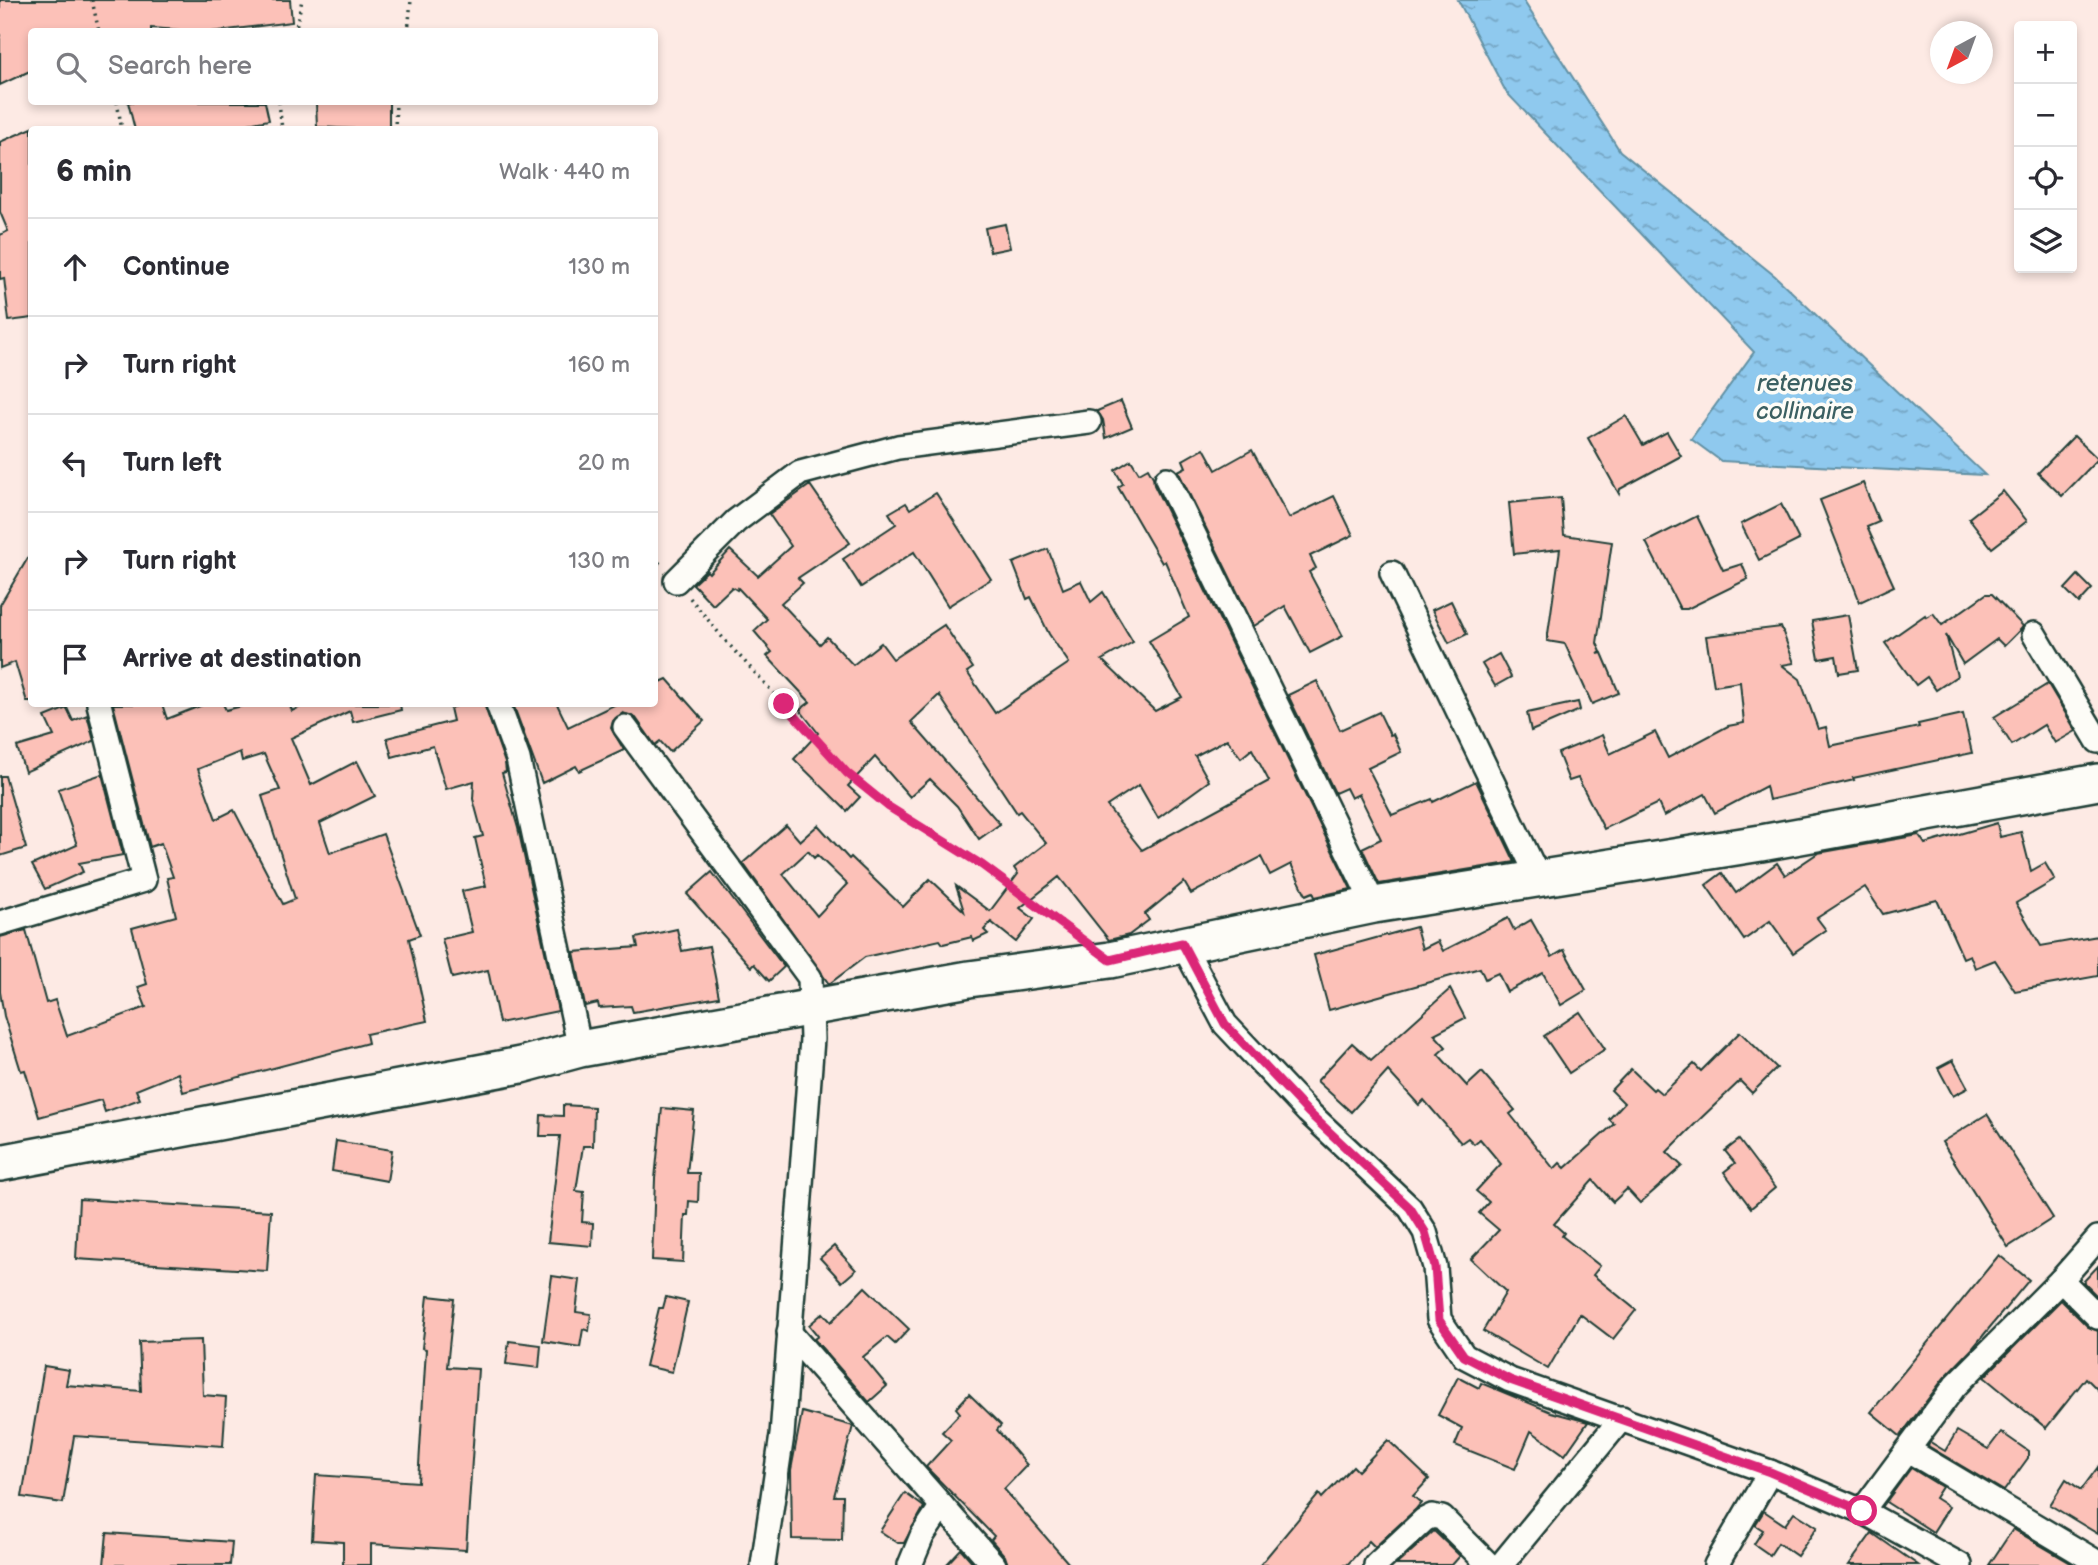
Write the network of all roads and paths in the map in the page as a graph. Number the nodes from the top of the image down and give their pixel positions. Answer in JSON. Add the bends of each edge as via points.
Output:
{"nodes":[{"id":1,"x":92,"y":0,"type":"edge"},
{"id":2,"x":302,"y":0,"type":"edge"},
{"id":3,"x":411,"y":0,"type":"edge"},
{"id":4,"x":98,"y":28,"type":"edge"},
{"id":5,"x":296,"y":28,"type":"edge"},
{"id":6,"x":408,"y":28,"type":"edge"},
{"id":7,"x":118,"y":105,"type":"edge"},
{"id":8,"x":279,"y":105,"type":"edge"},
{"id":9,"x":397,"y":105,"type":"edge"},
{"id":10,"x":121,"y":126,"type":"edge"},
{"id":11,"x":282,"y":126,"type":"edge"},
{"id":12,"x":395,"y":126,"type":"edge"},
{"id":13,"x":1089,"y":422,"type":"dead end"},
{"id":14,"x":1167,"y":479,"type":"dead end"},
{"id":15,"x":658,"y":561,"type":"edge"},
{"id":16,"x":1392,"y":573,"type":"dead end"},
{"id":17,"x":676,"y":581,"type":"junction"},
{"id":18,"x":2034,"y":634,"type":"dead end"},
{"id":19,"x":100,"y":707,"type":"edge"},
{"id":20,"x":500,"y":707,"type":"edge"},
{"id":21,"x":625,"y":727,"type":"dead end"},
{"id":22,"x":2098,"y":741,"type":"edge"},
{"id":23,"x":2098,"y":782,"type":"edge"},
{"id":24,"x":1539,"y":878,"type":"junction"},
{"id":25,"x":1374,"y":905,"type":"junction"},
{"id":26,"x":0,"y":923,"type":"edge"},
{"id":27,"x":1182,"y":943,"type":"junction"},
{"id":28,"x":1110,"y":960,"type":"junction"},
{"id":29,"x":811,"y":1007,"type":"junction"},
{"id":30,"x":580,"y":1049,"type":"junction"},
{"id":31,"x":2,"y":1155,"type":"edge"},
{"id":32,"x":2098,"y":1237,"type":"edge"},
{"id":33,"x":2061,"y":1280,"type":"junction"},
{"id":34,"x":2098,"y":1317,"type":"edge"},
{"id":35,"x":789,"y":1332,"type":"junction"},
{"id":36,"x":1622,"y":1418,"type":"junction"},
{"id":37,"x":1908,"y":1450,"type":"junction"},
{"id":38,"x":1770,"y":1472,"type":"junction"},
{"id":39,"x":942,"y":1506,"type":"junction"},
{"id":40,"x":1862,"y":1511,"type":"junction"},
{"id":41,"x":2098,"y":1563,"type":"edge"},
{"id":42,"x":763,"y":1565,"type":"edge"},
{"id":43,"x":909,"y":1565,"type":"edge"},
{"id":44,"x":994,"y":1565,"type":"edge"},
{"id":45,"x":1376,"y":1565,"type":"edge"},
{"id":46,"x":1489,"y":1565,"type":"edge"},
{"id":47,"x":1501,"y":1565,"type":"edge"},
{"id":48,"x":1716,"y":1565,"type":"edge"},
{"id":49,"x":1960,"y":1565,"type":"edge"}],
"edges":[{"from":1,"to":4,"type":"path"},
{"from":2,"to":5,"type":"path"},
{"from":3,"to":6,"type":"path"},
{"from":7,"to":10,"type":"path"},
{"from":8,"to":11,"type":"path"},
{"from":9,"to":12,"type":"path"},
{"from":13,"to":17,"type":"street","via":[[898,447],[800,473],[736,521]]},
{"from":14,"to":25,"type":"street"},
{"from":15,"to":17,"type":"path"},
{"from":16,"to":24,"type":"street"},
{"from":17,"to":28,"type":"path","via":[[847,773]]},
{"from":18,"to":22,"type":"street"},
{"from":19,"to":26,"type":"street","via":[[144,880]]},
{"from":20,"to":30,"type":"street","via":[[517,759]]},
{"from":21,"to":29,"type":"street","via":[[810,978]]},
{"from":23,"to":24,"type":"main road"},
{"from":24,"to":25,"type":"main road"},
{"from":25,"to":27,"type":"main road"},
{"from":27,"to":28,"type":"main road"},
{"from":27,"to":36,"type":"street","via":[[1225,1024],[1308,1112],[1410,1208],[1425,1232],[1435,1267],[1439,1320],[1464,1356],[1510,1380]]},
{"from":28,"to":29,"type":"main road"},
{"from":29,"to":30,"type":"main road"},
{"from":29,"to":35,"type":"street"},
{"from":30,"to":31,"type":"main road","via":[[521,1065]]},
{"from":32,"to":33,"type":"street"},
{"from":33,"to":34,"type":"street"},
{"from":33,"to":37,"type":"street","via":[[1955,1386]]},
{"from":35,"to":39,"type":"street"},
{"from":35,"to":42,"type":"street","via":[[782,1435]]},
{"from":36,"to":38,"type":"street"},
{"from":36,"to":47,"type":"street"},
{"from":37,"to":40,"type":"street"},
{"from":37,"to":41,"type":"street"},
{"from":38,"to":40,"type":"street"},
{"from":38,"to":48,"type":"street"},
{"from":39,"to":43,"type":"street"},
{"from":39,"to":44,"type":"street"},
{"from":40,"to":49,"type":"street"},
{"from":45,"to":46,"type":"street","via":[[1432,1516],[1442,1518]]}]}
